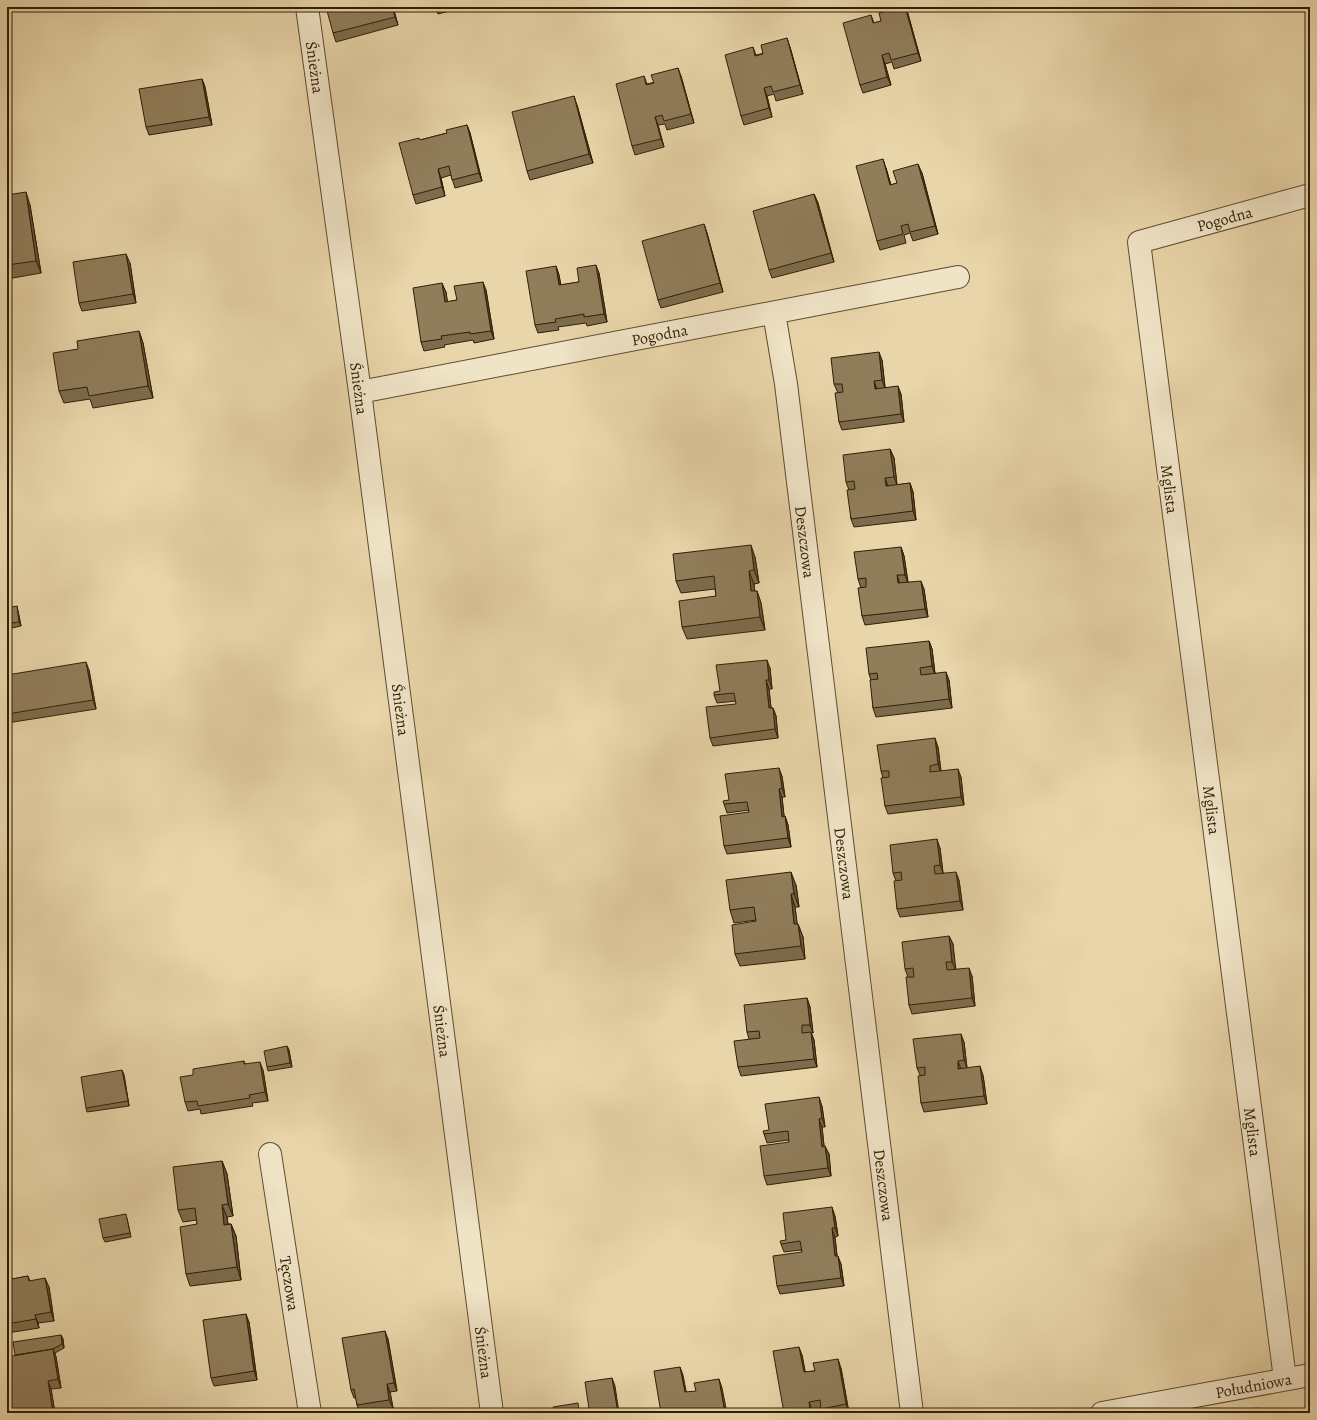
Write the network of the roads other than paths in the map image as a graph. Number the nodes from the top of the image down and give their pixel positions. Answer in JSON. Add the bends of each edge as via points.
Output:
{"nodes":[{"id":1,"x":308,"y":7,"type":"edge"},
{"id":2,"x":1310,"y":195,"type":"edge"},
{"id":3,"x":1138,"y":242,"type":"joint"},
{"id":4,"x":958,"y":277,"type":"dead end"},
{"id":5,"x":774,"y":313,"type":"junction"},
{"id":6,"x":360,"y":392,"type":"junction"},
{"id":7,"x":270,"y":1154,"type":"dead end"},
{"id":8,"x":1310,"y":1375,"type":"edge"},
{"id":9,"x":1285,"y":1379,"type":"junction"},
{"id":10,"x":310,"y":1413,"type":"edge"},
{"id":11,"x":492,"y":1413,"type":"edge"},
{"id":12,"x":912,"y":1413,"type":"edge"},
{"id":13,"x":1102,"y":1413,"type":"edge"}],
"edges":[{"from":1,"to":6,"type":"street","name":"Śnieżna"},
{"from":2,"to":3,"type":"street","name":"Pogodna"},
{"from":3,"to":9,"type":"street","name":"Mglista"},
{"from":4,"to":5,"type":"street","name":"Pogodna"},
{"from":5,"to":6,"type":"street","name":"Pogodna"},
{"from":5,"to":12,"type":"street","name":"Deszczowa","via":[[788,400]]},
{"from":6,"to":11,"type":"street","name":"Śnieżna"},
{"from":7,"to":10,"type":"street","name":"Tęczowa"},
{"from":8,"to":9,"type":"street","name":"Południowa"},
{"from":9,"to":13,"type":"street","name":"Południowa"}]}
